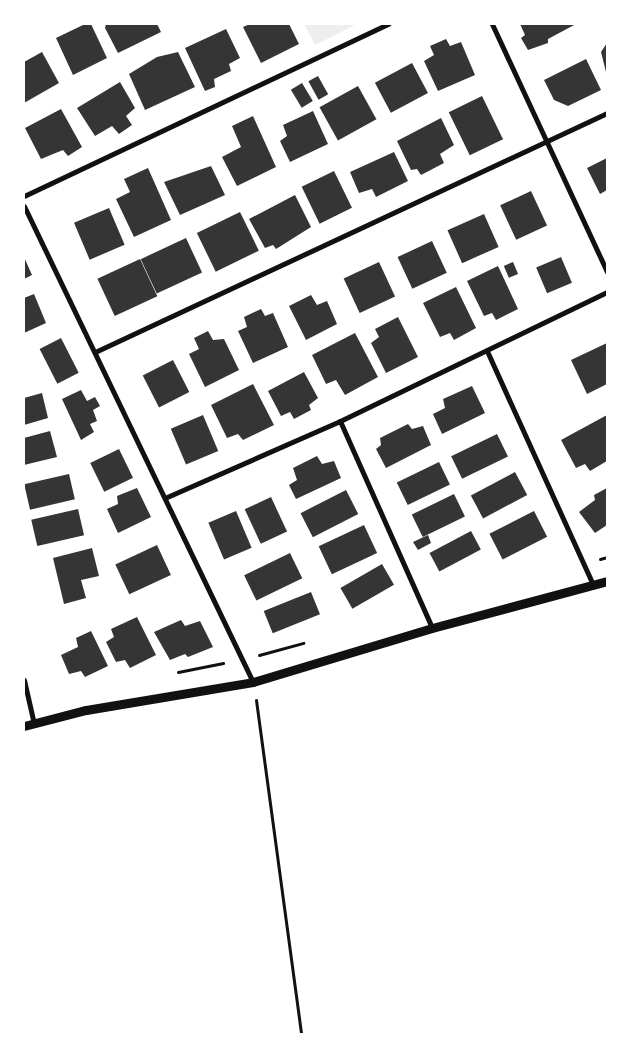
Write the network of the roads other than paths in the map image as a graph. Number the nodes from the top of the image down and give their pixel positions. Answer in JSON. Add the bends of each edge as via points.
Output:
{"nodes":[{"id":1,"x":388,"y":24,"type":"edge"},
{"id":2,"x":492,"y":24,"type":"edge"},
{"id":3,"x":607,"y":113,"type":"edge"},
{"id":4,"x":545,"y":143,"type":"junction"},
{"id":5,"x":24,"y":196,"type":"edge"},
{"id":6,"x":24,"y":206,"type":"edge"},
{"id":7,"x":607,"y":272,"type":"edge"},
{"id":8,"x":607,"y":292,"type":"edge"},
{"id":9,"x":95,"y":352,"type":"junction"},
{"id":10,"x":487,"y":352,"type":"junction"},
{"id":11,"x":340,"y":421,"type":"junction"},
{"id":12,"x":167,"y":497,"type":"junction"},
{"id":13,"x":607,"y":582,"type":"edge"},
{"id":14,"x":593,"y":586,"type":"junction"},
{"id":15,"x":432,"y":628,"type":"junction"},
{"id":16,"x":24,"y":680,"type":"edge"},
{"id":17,"x":253,"y":682,"type":"junction"},
{"id":18,"x":34,"y":724,"type":"junction"},
{"id":19,"x":24,"y":726,"type":"edge"}],
"edges":[{"from":1,"to":5,"type":"street"},
{"from":2,"to":4,"type":"street"},
{"from":3,"to":4,"type":"street"},
{"from":4,"to":7,"type":"street"},
{"from":4,"to":9,"type":"street"},
{"from":6,"to":9,"type":"street"},
{"from":8,"to":10,"type":"street"},
{"from":9,"to":12,"type":"street"},
{"from":10,"to":11,"type":"street"},
{"from":10,"to":14,"type":"street"},
{"from":11,"to":12,"type":"street"},
{"from":11,"to":15,"type":"street"},
{"from":12,"to":17,"type":"street"},
{"from":13,"to":14,"type":"street"},
{"from":14,"to":15,"type":"street"},
{"from":15,"to":17,"type":"street"},
{"from":16,"to":18,"type":"street"},
{"from":17,"to":18,"type":"street","via":[[86,710]]},
{"from":18,"to":19,"type":"street"}]}
